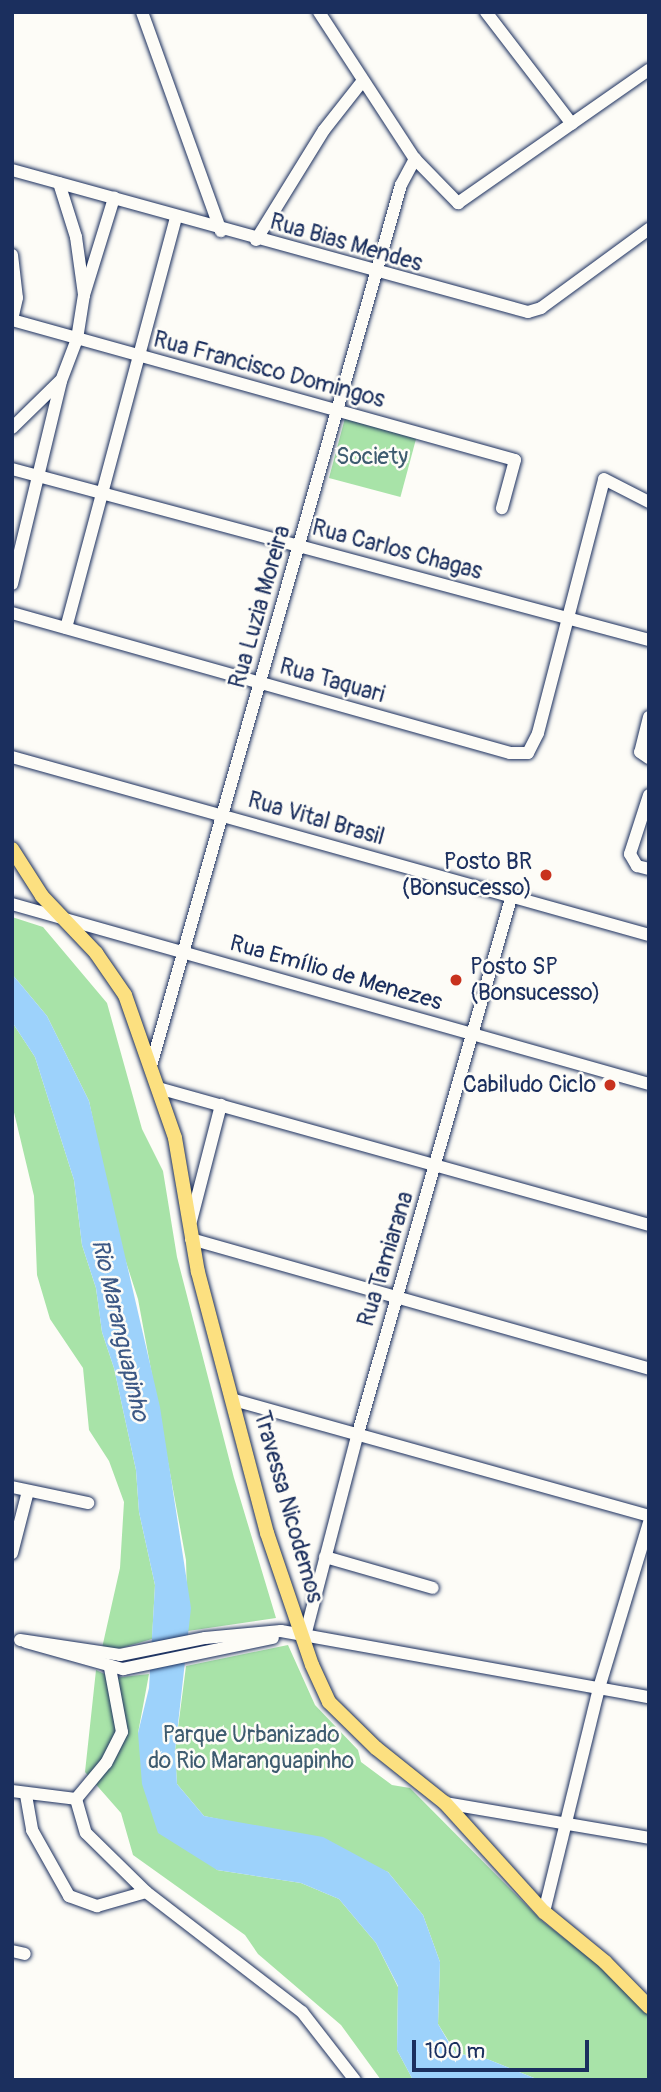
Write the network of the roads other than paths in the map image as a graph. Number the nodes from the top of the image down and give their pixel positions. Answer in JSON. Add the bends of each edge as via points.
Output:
{"nodes":[{"id":1,"x":142,"y":12,"type":"edge"},
{"id":2,"x":319,"y":12,"type":"edge"},
{"id":3,"x":486,"y":12,"type":"edge"},
{"id":4,"x":649,"y":70,"type":"edge"},
{"id":5,"x":361,"y":83,"type":"junction"},
{"id":6,"x":572,"y":124,"type":"junction"},
{"id":7,"x":415,"y":159,"type":"junction"},
{"id":8,"x":12,"y":170,"type":"edge"},
{"id":9,"x":59,"y":183,"type":"junction"},
{"id":10,"x":114,"y":198,"type":"junction"},
{"id":11,"x":176,"y":217,"type":"junction"},
{"id":12,"x":649,"y":229,"type":"edge"},
{"id":13,"x":221,"y":231,"type":"junction"},
{"id":14,"x":256,"y":240,"type":"junction"},
{"id":15,"x":12,"y":255,"type":"edge"},
{"id":16,"x":375,"y":274,"type":"junction"},
{"id":17,"x":85,"y":295,"type":"junction"},
{"id":18,"x":12,"y":320,"type":"edge"},
{"id":19,"x":77,"y":339,"type":"junction"},
{"id":20,"x":140,"y":357,"type":"junction"},
{"id":21,"x":61,"y":381,"type":"junction"},
{"id":22,"x":337,"y":411,"type":"junction"},
{"id":23,"x":12,"y":428,"type":"edge"},
{"id":24,"x":12,"y":469,"type":"edge"},
{"id":25,"x":40,"y":478,"type":"junction"},
{"id":26,"x":105,"y":494,"type":"junction"},
{"id":27,"x":649,"y":502,"type":"edge"},
{"id":28,"x":502,"y":508,"type":"dead end"},
{"id":29,"x":299,"y":546,"type":"junction"},
{"id":30,"x":12,"y":584,"type":"edge"},
{"id":31,"x":12,"y":612,"type":"edge"},
{"id":32,"x":568,"y":619,"type":"junction"},
{"id":33,"x":66,"y":628,"type":"junction"},
{"id":34,"x":649,"y":640,"type":"edge"},
{"id":35,"x":260,"y":682,"type":"junction"},
{"id":36,"x":649,"y":717,"type":"edge"},
{"id":37,"x":645,"y":753,"type":"edge"},
{"id":38,"x":12,"y":757,"type":"edge"},
{"id":39,"x":649,"y":795,"type":"edge"},
{"id":40,"x":222,"y":815,"type":"junction"},
{"id":41,"x":12,"y":849,"type":"edge"},
{"id":42,"x":649,"y":869,"type":"edge"},
{"id":43,"x":512,"y":895,"type":"junction"},
{"id":44,"x":12,"y":904,"type":"edge"},
{"id":45,"x":58,"y":916,"type":"junction"},
{"id":46,"x":649,"y":935,"type":"edge"},
{"id":47,"x":183,"y":952,"type":"junction"},
{"id":48,"x":474,"y":1033,"type":"junction"},
{"id":49,"x":151,"y":1066,"type":"junction"},
{"id":50,"x":649,"y":1084,"type":"edge"},
{"id":51,"x":158,"y":1088,"type":"junction"},
{"id":52,"x":221,"y":1105,"type":"junction"},
{"id":53,"x":437,"y":1164,"type":"junction"},
{"id":54,"x":191,"y":1221,"type":"junction"},
{"id":55,"x":649,"y":1224,"type":"edge"},
{"id":56,"x":191,"y":1239,"type":"junction"},
{"id":57,"x":396,"y":1300,"type":"junction"},
{"id":58,"x":649,"y":1369,"type":"edge"},
{"id":59,"x":234,"y":1400,"type":"junction"},
{"id":60,"x":358,"y":1433,"type":"junction"},
{"id":61,"x":12,"y":1487,"type":"edge"},
{"id":62,"x":27,"y":1491,"type":"junction"},
{"id":63,"x":88,"y":1503,"type":"dead end"},
{"id":64,"x":649,"y":1516,"type":"edge"},
{"id":65,"x":649,"y":1522,"type":"edge"},
{"id":66,"x":12,"y":1553,"type":"edge"},
{"id":67,"x":325,"y":1557,"type":"junction"},
{"id":68,"x":433,"y":1588,"type":"dead end"},
{"id":69,"x":305,"y":1636,"type":"junction"},
{"id":70,"x":16,"y":1639,"type":"edge"},
{"id":71,"x":110,"y":1668,"type":"junction"},
{"id":72,"x":599,"y":1688,"type":"junction"},
{"id":73,"x":649,"y":1698,"type":"edge"},
{"id":74,"x":16,"y":1793,"type":"edge"},
{"id":75,"x":76,"y":1799,"type":"junction"},
{"id":76,"x":445,"y":1803,"type":"junction"},
{"id":77,"x":564,"y":1822,"type":"junction"},
{"id":78,"x":649,"y":1838,"type":"edge"},
{"id":79,"x":146,"y":1892,"type":"junction"},
{"id":80,"x":544,"y":1912,"type":"junction"},
{"id":81,"x":649,"y":2007,"type":"edge"},
{"id":82,"x":355,"y":2080,"type":"edge"}],
"edges":[{"from":1,"to":13,"type":"street"},
{"from":2,"to":5,"type":"street"},
{"from":3,"to":6,"type":"street"},
{"from":4,"to":6,"type":"street"},
{"from":5,"to":7,"type":"street"},
{"from":5,"to":14,"type":"street","via":[[324,130]]},
{"from":6,"to":7,"type":"street","via":[[461,203]]},
{"from":7,"to":16,"type":"street","name":"Rua Luzia Moreira","via":[[401,185]]},
{"from":8,"to":9,"type":"street","name":"Rua Bias Mendes"},
{"from":9,"to":10,"type":"street","name":"Rua Bias Mendes"},
{"from":9,"to":17,"type":"street","via":[[76,237]]},
{"from":10,"to":11,"type":"street","name":"Rua Bias Mendes"},
{"from":10,"to":17,"type":"street"},
{"from":11,"to":13,"type":"street","name":"Rua Bias Mendes"},
{"from":11,"to":20,"type":"street"},
{"from":12,"to":16,"type":"street","name":"Rua Bias Mendes","via":[[541,308],[528,312]]},
{"from":13,"to":14,"type":"street","name":"Rua Bias Mendes"},
{"from":14,"to":16,"type":"street","name":"Rua Bias Mendes"},
{"from":15,"to":18,"type":"street","via":[[17,298]]},
{"from":16,"to":22,"type":"street","name":"Rua Luzia Moreira"},
{"from":17,"to":19,"type":"street"},
{"from":18,"to":19,"type":"street","name":"Rua Francisco Domingos"},
{"from":19,"to":20,"type":"street","name":"Rua Francisco Domingos"},
{"from":19,"to":21,"type":"street"},
{"from":20,"to":22,"type":"street","name":"Rua Francisco Domingos"},
{"from":20,"to":26,"type":"street"},
{"from":21,"to":23,"type":"street"},
{"from":21,"to":25,"type":"street"},
{"from":22,"to":28,"type":"street","name":"Rua Francisco Domingos","via":[[515,460]]},
{"from":22,"to":29,"type":"street","name":"Rua Luzia Moreira"},
{"from":24,"to":25,"type":"street","name":"Rua Carlos Chagas"},
{"from":25,"to":26,"type":"street","name":"Rua Carlos Chagas"},
{"from":25,"to":30,"type":"street"},
{"from":26,"to":29,"type":"street","name":"Rua Carlos Chagas"},
{"from":26,"to":33,"type":"street"},
{"from":27,"to":32,"type":"street","via":[[604,479]]},
{"from":29,"to":32,"type":"street","name":"Rua Carlos Chagas"},
{"from":29,"to":35,"type":"street","name":"Rua Luzia Moreira"},
{"from":31,"to":33,"type":"street","name":"Rua Taquari"},
{"from":32,"to":34,"type":"street","name":"Rua Carlos Chagas"},
{"from":32,"to":35,"type":"street","name":"Rua Taquari","via":[[532,750],[520,755]]},
{"from":33,"to":35,"type":"street","name":"Rua Taquari"},
{"from":35,"to":40,"type":"street","name":"Rua Luzia Moreira"},
{"from":36,"to":37,"type":"street"},
{"from":38,"to":40,"type":"street","name":"Rua Vital Brasil"},
{"from":39,"to":42,"type":"street","via":[[630,854],[636,866]]},
{"from":40,"to":43,"type":"street","name":"Rua Vital Brasil"},
{"from":40,"to":47,"type":"street","name":"Rua Luzia Moreira"},
{"from":41,"to":45,"type":"main road","name":"Travessa Nicodemos"},
{"from":43,"to":46,"type":"street","name":"Rua Vital Brasil"},
{"from":43,"to":48,"type":"street","name":"Rua Tamiarana"},
{"from":44,"to":45,"type":"street","name":"Rua Emílio de Menezes"},
{"from":45,"to":47,"type":"street","name":"Rua Emílio de Menezes"},
{"from":45,"to":49,"type":"main road","name":"Travessa Nicodemos","via":[[113,974]]},
{"from":47,"to":48,"type":"street","name":"Rua Emílio de Menezes"},
{"from":47,"to":49,"type":"street","name":"Rua Luzia Moreira"},
{"from":48,"to":50,"type":"street","name":"Rua Emílio de Menezes"},
{"from":48,"to":53,"type":"street","name":"Rua Tamiarana"},
{"from":49,"to":51,"type":"main road","name":"Travessa Nicodemos"},
{"from":51,"to":52,"type":"street"},
{"from":51,"to":54,"type":"main road","name":"Travessa Nicodemos"},
{"from":52,"to":53,"type":"street"},
{"from":52,"to":54,"type":"street"},
{"from":53,"to":55,"type":"street"},
{"from":53,"to":57,"type":"street","name":"Rua Tamiarana"},
{"from":54,"to":56,"type":"main road","name":"Travessa Nicodemos"},
{"from":56,"to":57,"type":"street"},
{"from":56,"to":59,"type":"main road","name":"Travessa Nicodemos"},
{"from":57,"to":58,"type":"street"},
{"from":57,"to":60,"type":"street","name":"Rua Tamiarana"},
{"from":59,"to":60,"type":"street"},
{"from":59,"to":69,"type":"main road","name":"Travessa Nicodemos","via":[[267,1532]]},
{"from":60,"to":64,"type":"street"},
{"from":60,"to":67,"type":"street","name":"Rua Tamiarana"},
{"from":61,"to":62,"type":"street"},
{"from":62,"to":63,"type":"street"},
{"from":62,"to":66,"type":"street"},
{"from":65,"to":72,"type":"street"},
{"from":67,"to":68,"type":"street"},
{"from":67,"to":69,"type":"street","name":"Rua Tamiarana"},
{"from":69,"to":70,"type":"street","via":[[281,1631],[205,1637],[135,1653],[104,1654],[44,1640]]},
{"from":69,"to":71,"type":"street","via":[[277,1637],[138,1668]]},
{"from":69,"to":72,"type":"street"},
{"from":69,"to":76,"type":"main road","name":"Travessa Nicodemos","via":[[329,1702],[376,1748]]},
{"from":70,"to":71,"type":"street"},
{"from":71,"to":75,"type":"street","via":[[122,1732],[106,1763]]},
{"from":72,"to":73,"type":"street"},
{"from":72,"to":77,"type":"street"},
{"from":74,"to":75,"type":"street"},
{"from":74,"to":79,"type":"street","via":[[69,1896],[97,1906]]},
{"from":75,"to":79,"type":"street","via":[[86,1833]]},
{"from":76,"to":77,"type":"street"},
{"from":76,"to":80,"type":"main road","name":"Travessa Nicodemos"},
{"from":77,"to":78,"type":"street"},
{"from":77,"to":80,"type":"street"},
{"from":79,"to":82,"type":"street","via":[[302,2012]]},
{"from":80,"to":81,"type":"main road","name":"Travessa Nicodemos","via":[[605,1962]]}]}
